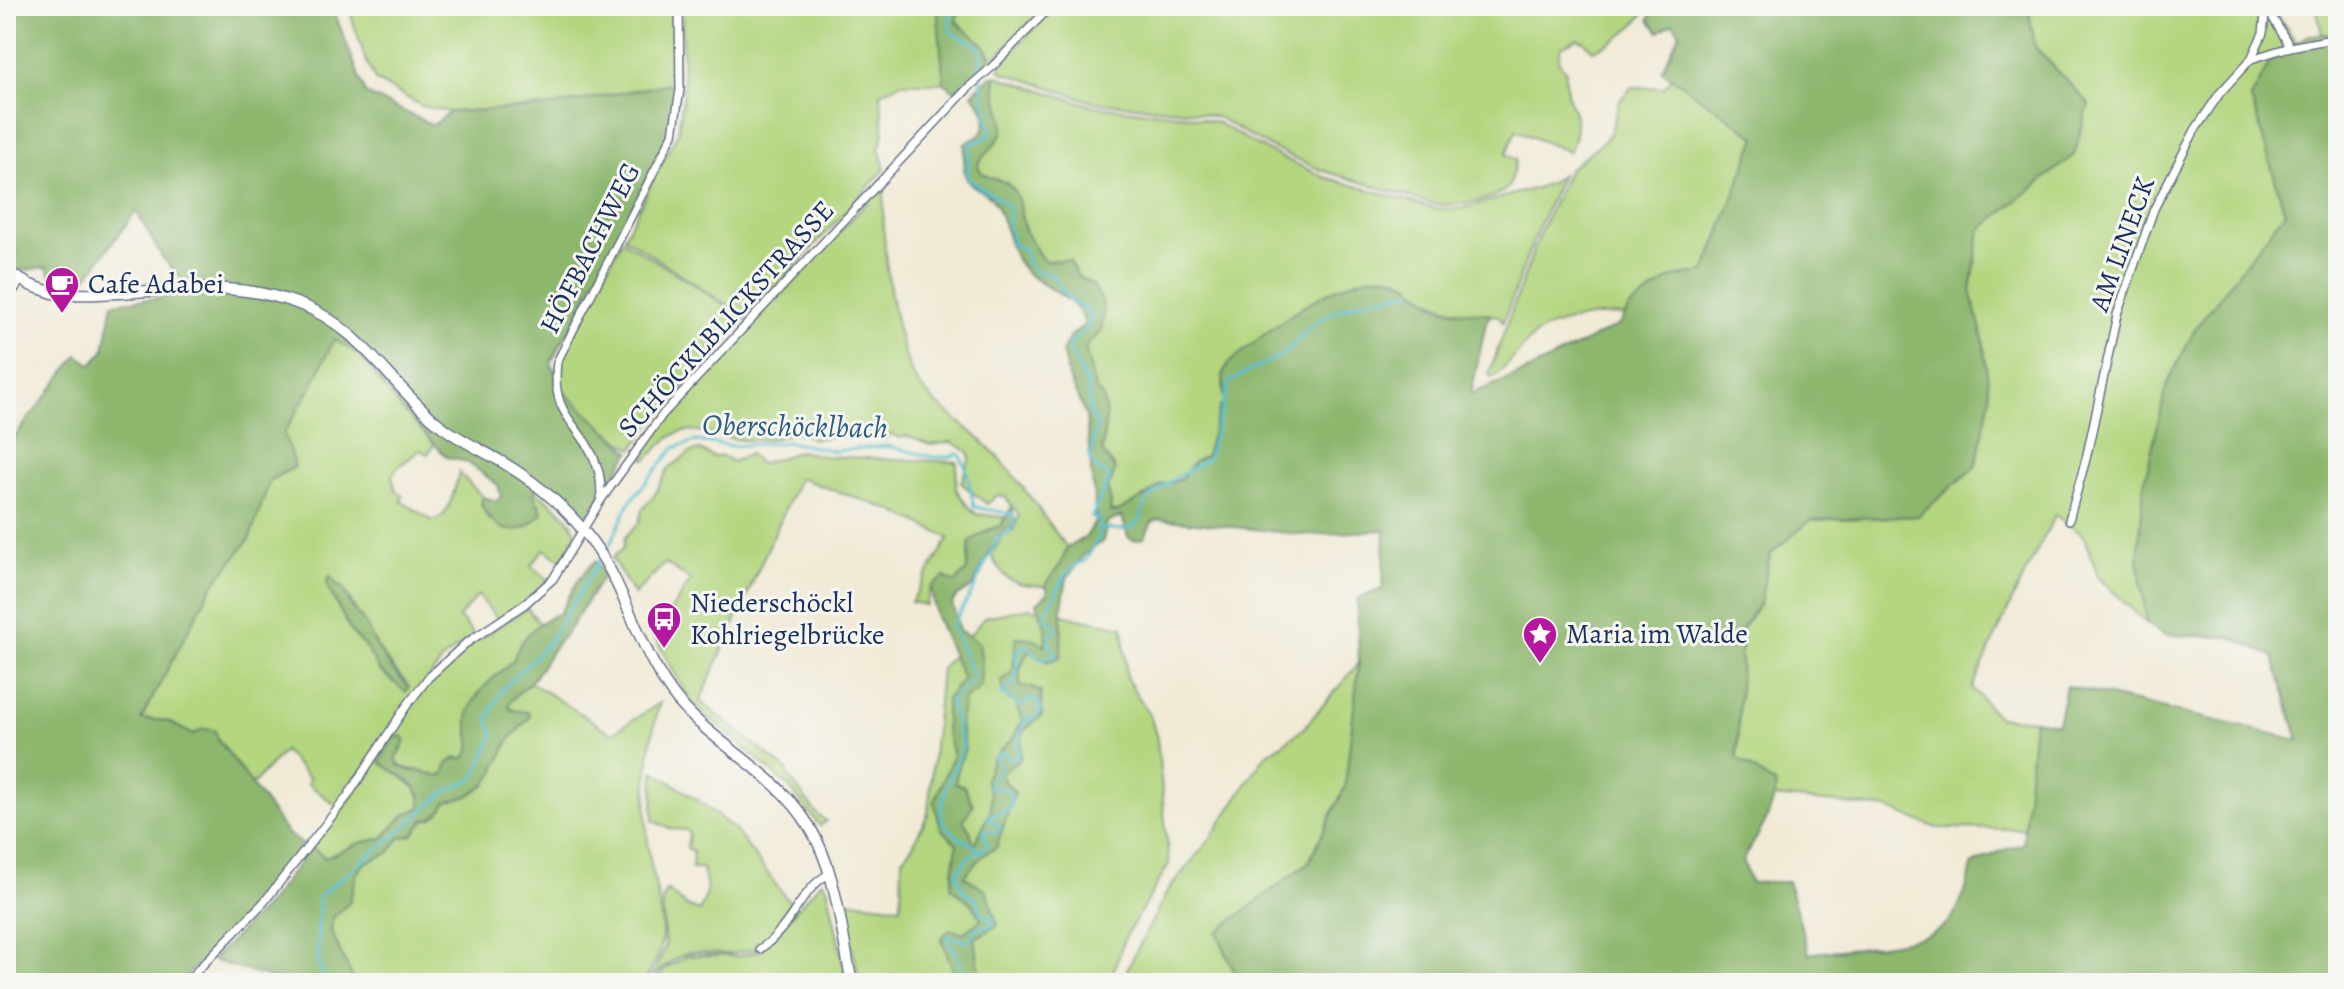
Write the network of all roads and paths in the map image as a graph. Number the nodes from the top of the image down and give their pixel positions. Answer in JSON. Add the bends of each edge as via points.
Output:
{"nodes":[{"id":1,"x":679,"y":6,"type":"edge"},
{"id":2,"x":1051,"y":6,"type":"edge"},
{"id":3,"x":2266,"y":6,"type":"edge"},
{"id":4,"x":2338,"y":38,"type":"edge"},
{"id":5,"x":2290,"y":47,"type":"junction"},
{"id":6,"x":2251,"y":59,"type":"junction"},
{"id":7,"x":6,"y":271,"type":"edge"},
{"id":8,"x":21,"y":280,"type":"junction"},
{"id":9,"x":6,"y":301,"type":"edge"},
{"id":10,"x":601,"y":500,"type":"junction"},
{"id":11,"x":2069,"y":520,"type":"dead end"},
{"id":12,"x":584,"y":530,"type":"junction"},
{"id":13,"x":829,"y":874,"type":"junction"},
{"id":14,"x":760,"y":949,"type":"dead end"},
{"id":15,"x":185,"y":983,"type":"edge"},
{"id":16,"x":852,"y":983,"type":"edge"}],
"edges":[{"from":1,"to":10,"type":"street","name":"HÖFBACHWEG","via":[[680,90],[673,134],[557,362],[560,405],[597,464]]},
{"from":2,"to":10,"type":"street","name":"SCHÖCKLBLICKSTRASSE","via":[[663,414]]},
{"from":3,"to":5,"type":"street"},
{"from":3,"to":6,"type":"street","name":"AM LINECK","via":[[2263,33]]},
{"from":4,"to":5,"type":"street"},
{"from":5,"to":6,"type":"street"},
{"from":6,"to":11,"type":"street","name":"AM LINECK","via":[[2195,130],[2154,209],[2117,315]]},
{"from":7,"to":8,"type":"main road"},
{"from":8,"to":9,"type":"street"},
{"from":8,"to":12,"type":"main road","via":[[64,294],[230,287],[301,304],[358,341],[442,427],[528,478]]},
{"from":10,"to":12,"type":"street","name":"SCHÖCKLBLICKSTRASSE"},
{"from":12,"to":13,"type":"main road","via":[[610,569],[663,681],[698,721],[789,798],[814,834]]},
{"from":12,"to":15,"type":"street","name":"SCHÖCKLBLICKSTRASSE","via":[[546,586],[465,644],[428,678],[347,797],[264,902]]},
{"from":13,"to":14,"type":"street","via":[[816,882],[779,935]]},
{"from":13,"to":16,"type":"main road"}]}
